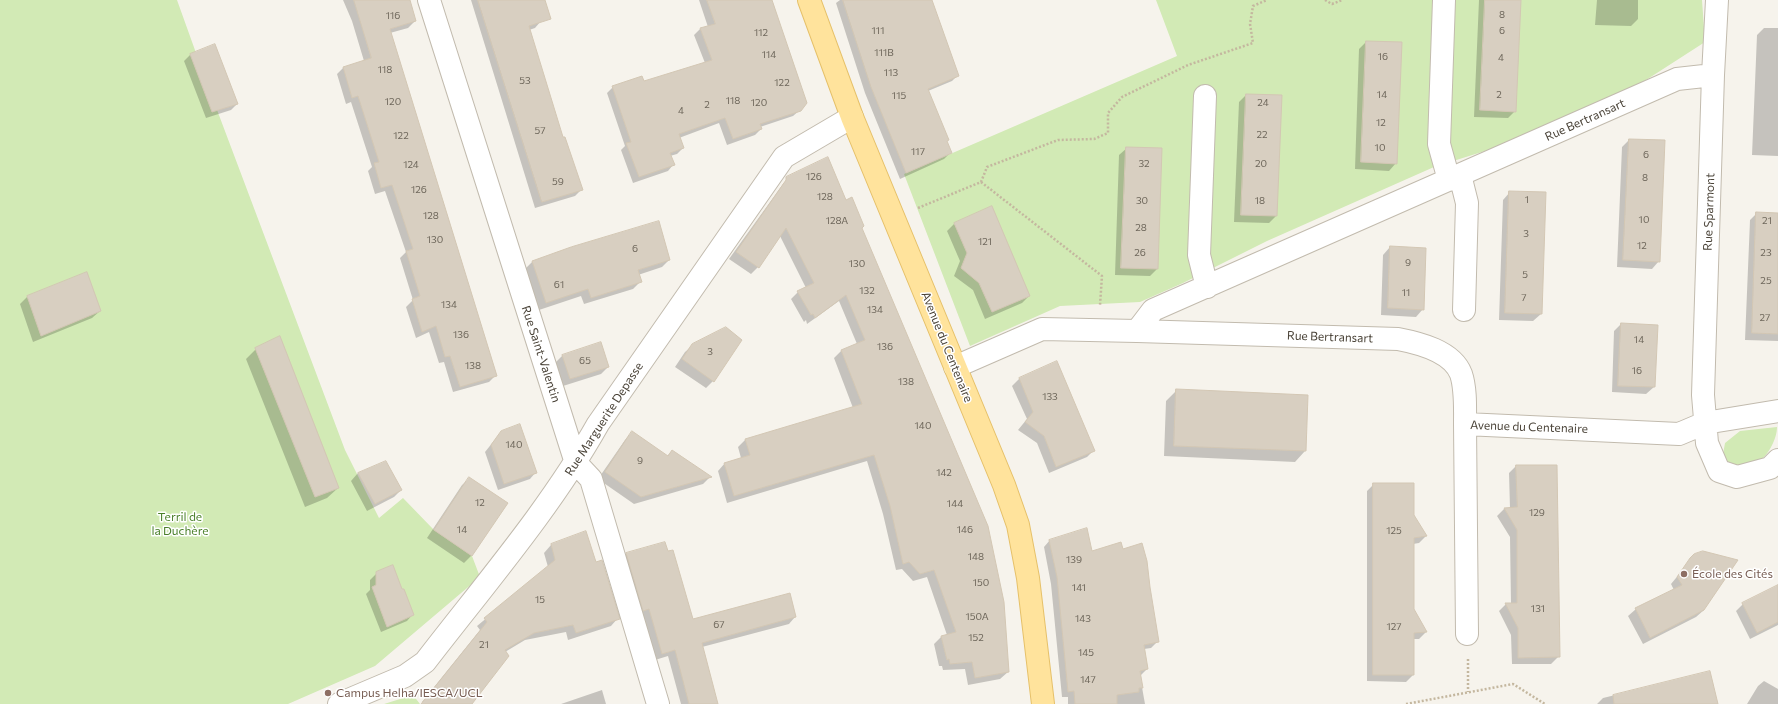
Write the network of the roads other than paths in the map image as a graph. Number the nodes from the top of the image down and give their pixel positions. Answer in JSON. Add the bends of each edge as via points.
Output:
{"nodes":[{"id":1,"x":429,"y":0,"type":"edge"},
{"id":2,"x":809,"y":0,"type":"edge"},
{"id":3,"x":1444,"y":0,"type":"edge"},
{"id":4,"x":1717,"y":0,"type":"edge"},
{"id":5,"x":1713,"y":75,"type":"junction"},
{"id":6,"x":1205,"y":96,"type":"dead end"},
{"id":7,"x":852,"y":117,"type":"junction"},
{"id":8,"x":1454,"y":177,"type":"junction"},
{"id":9,"x":1207,"y":287,"type":"junction"},
{"id":10,"x":1464,"y":310,"type":"dead end"},
{"id":11,"x":1137,"y":331,"type":"junction"},
{"id":12,"x":955,"y":367,"type":"junction"},
{"id":13,"x":1778,"y":411,"type":"edge"},
{"id":14,"x":1705,"y":423,"type":"junction"},
{"id":15,"x":1465,"y":424,"type":"junction"},
{"id":16,"x":1778,"y":460,"type":"edge"},
{"id":17,"x":576,"y":463,"type":"junction"},
{"id":18,"x":1467,"y":634,"type":"road end"},
{"id":19,"x":339,"y":704,"type":"edge"},
{"id":20,"x":658,"y":704,"type":"edge"},
{"id":21,"x":1044,"y":704,"type":"edge"}],
"edges":[{"from":1,"to":17,"type":"street","name":"Rue Saint-Valentin"},
{"from":2,"to":7,"type":"main road","name":"Avenue du Centenaire"},
{"from":3,"to":8,"type":"street","via":[[1439,144]]},
{"from":4,"to":5,"type":"street","name":"Rue Sparmont"},
{"from":5,"to":8,"type":"street","name":"Rue Bertransart","via":[[1678,79]]},
{"from":5,"to":14,"type":"street","name":"Rue Sparmont","via":[[1703,395]]},
{"from":6,"to":9,"type":"street","via":[[1199,255]]},
{"from":7,"to":12,"type":"main road","name":"Avenue du Centenaire"},
{"from":7,"to":17,"type":"street","name":"Rue Marguerite Depasse","via":[[784,157],[598,424]]},
{"from":8,"to":9,"type":"street","name":"Rue Bertransart"},
{"from":8,"to":10,"type":"street","via":[[1467,204]]},
{"from":9,"to":11,"type":"street","name":"Rue Bertransart","via":[[1153,310]]},
{"from":11,"to":12,"type":"street","name":"Rue Bertransart","via":[[1042,329]]},
{"from":11,"to":15,"type":"street","name":"Rue Bertransart","via":[[1398,339],[1421,343],[1454,364],[1460,374]]},
{"from":12,"to":21,"type":"main road","name":"Avenue du Centenaire","via":[[1018,525],[1028,578]]},
{"from":13,"to":14,"type":"street","name":"Avenue du Centenaire"},
{"from":14,"to":15,"type":"street","name":"Avenue du Centenaire","via":[[1679,434]]},
{"from":14,"to":16,"type":"street","via":[[1706,443],[1719,471],[1737,477],[1770,468]]},
{"from":15,"to":18,"type":"street","name":"Avenue du Centenaire"},
{"from":17,"to":19,"type":"street","name":"Rue Marguerite Depasse","via":[[546,506],[425,662],[405,676]]},
{"from":17,"to":20,"type":"street","name":"Rue Saint-Valentin","via":[[591,479]]}]}
